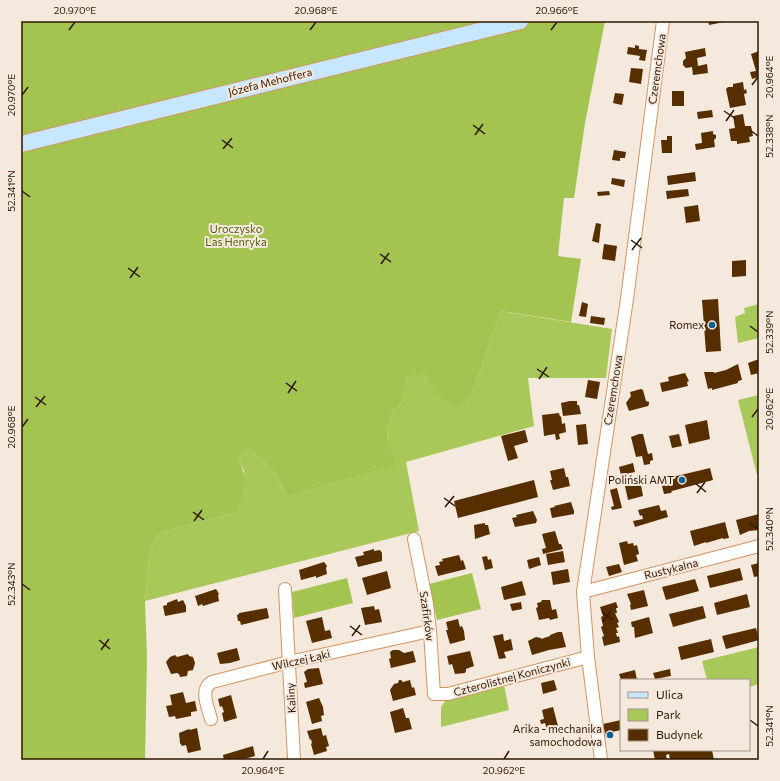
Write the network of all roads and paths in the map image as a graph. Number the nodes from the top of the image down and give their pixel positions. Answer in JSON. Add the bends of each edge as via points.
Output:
{"nodes":[{"id":1,"x":520,"y":21,"type":"edge"},
{"id":2,"x":663,"y":21,"type":"edge"},
{"id":3,"x":21,"y":144,"type":"edge"},
{"id":4,"x":414,"y":538,"type":"dead end"},
{"id":5,"x":759,"y":546,"type":"edge"},
{"id":6,"x":286,"y":589,"type":"dead end"},
{"id":7,"x":583,"y":592,"type":"junction"},
{"id":8,"x":430,"y":631,"type":"junction"},
{"id":9,"x":588,"y":657,"type":"junction"},
{"id":10,"x":289,"y":662,"type":"junction"},
{"id":11,"x":434,"y":694,"type":"joint"},
{"id":12,"x":211,"y":719,"type":"dead end"},
{"id":13,"x":294,"y":759,"type":"edge"},
{"id":14,"x":601,"y":760,"type":"edge"}],
"edges":[{"from":1,"to":3,"type":"street","name":"Józefa Mehoffera"},
{"from":2,"to":7,"type":"street","name":"Czeremchowa"},
{"from":4,"to":8,"type":"street","name":"Szafirków"},
{"from":5,"to":7,"type":"street","name":"Rustykalna"},
{"from":6,"to":10,"type":"street","name":"Kaliny"},
{"from":7,"to":9,"type":"street","name":"Czeremchowa"},
{"from":8,"to":10,"type":"street","name":"Wilczej Łąki"},
{"from":8,"to":11,"type":"street","name":"Szafirków"},
{"from":9,"to":11,"type":"street","name":"Czterolistnej Koniczynki","via":[[448,694]]},
{"from":9,"to":14,"type":"street","name":"Czeremchowa"},
{"from":10,"to":12,"type":"street","name":"Wilczej Łąki","via":[[207,685],[205,697]]},
{"from":10,"to":13,"type":"street","name":"Kaliny"}]}
